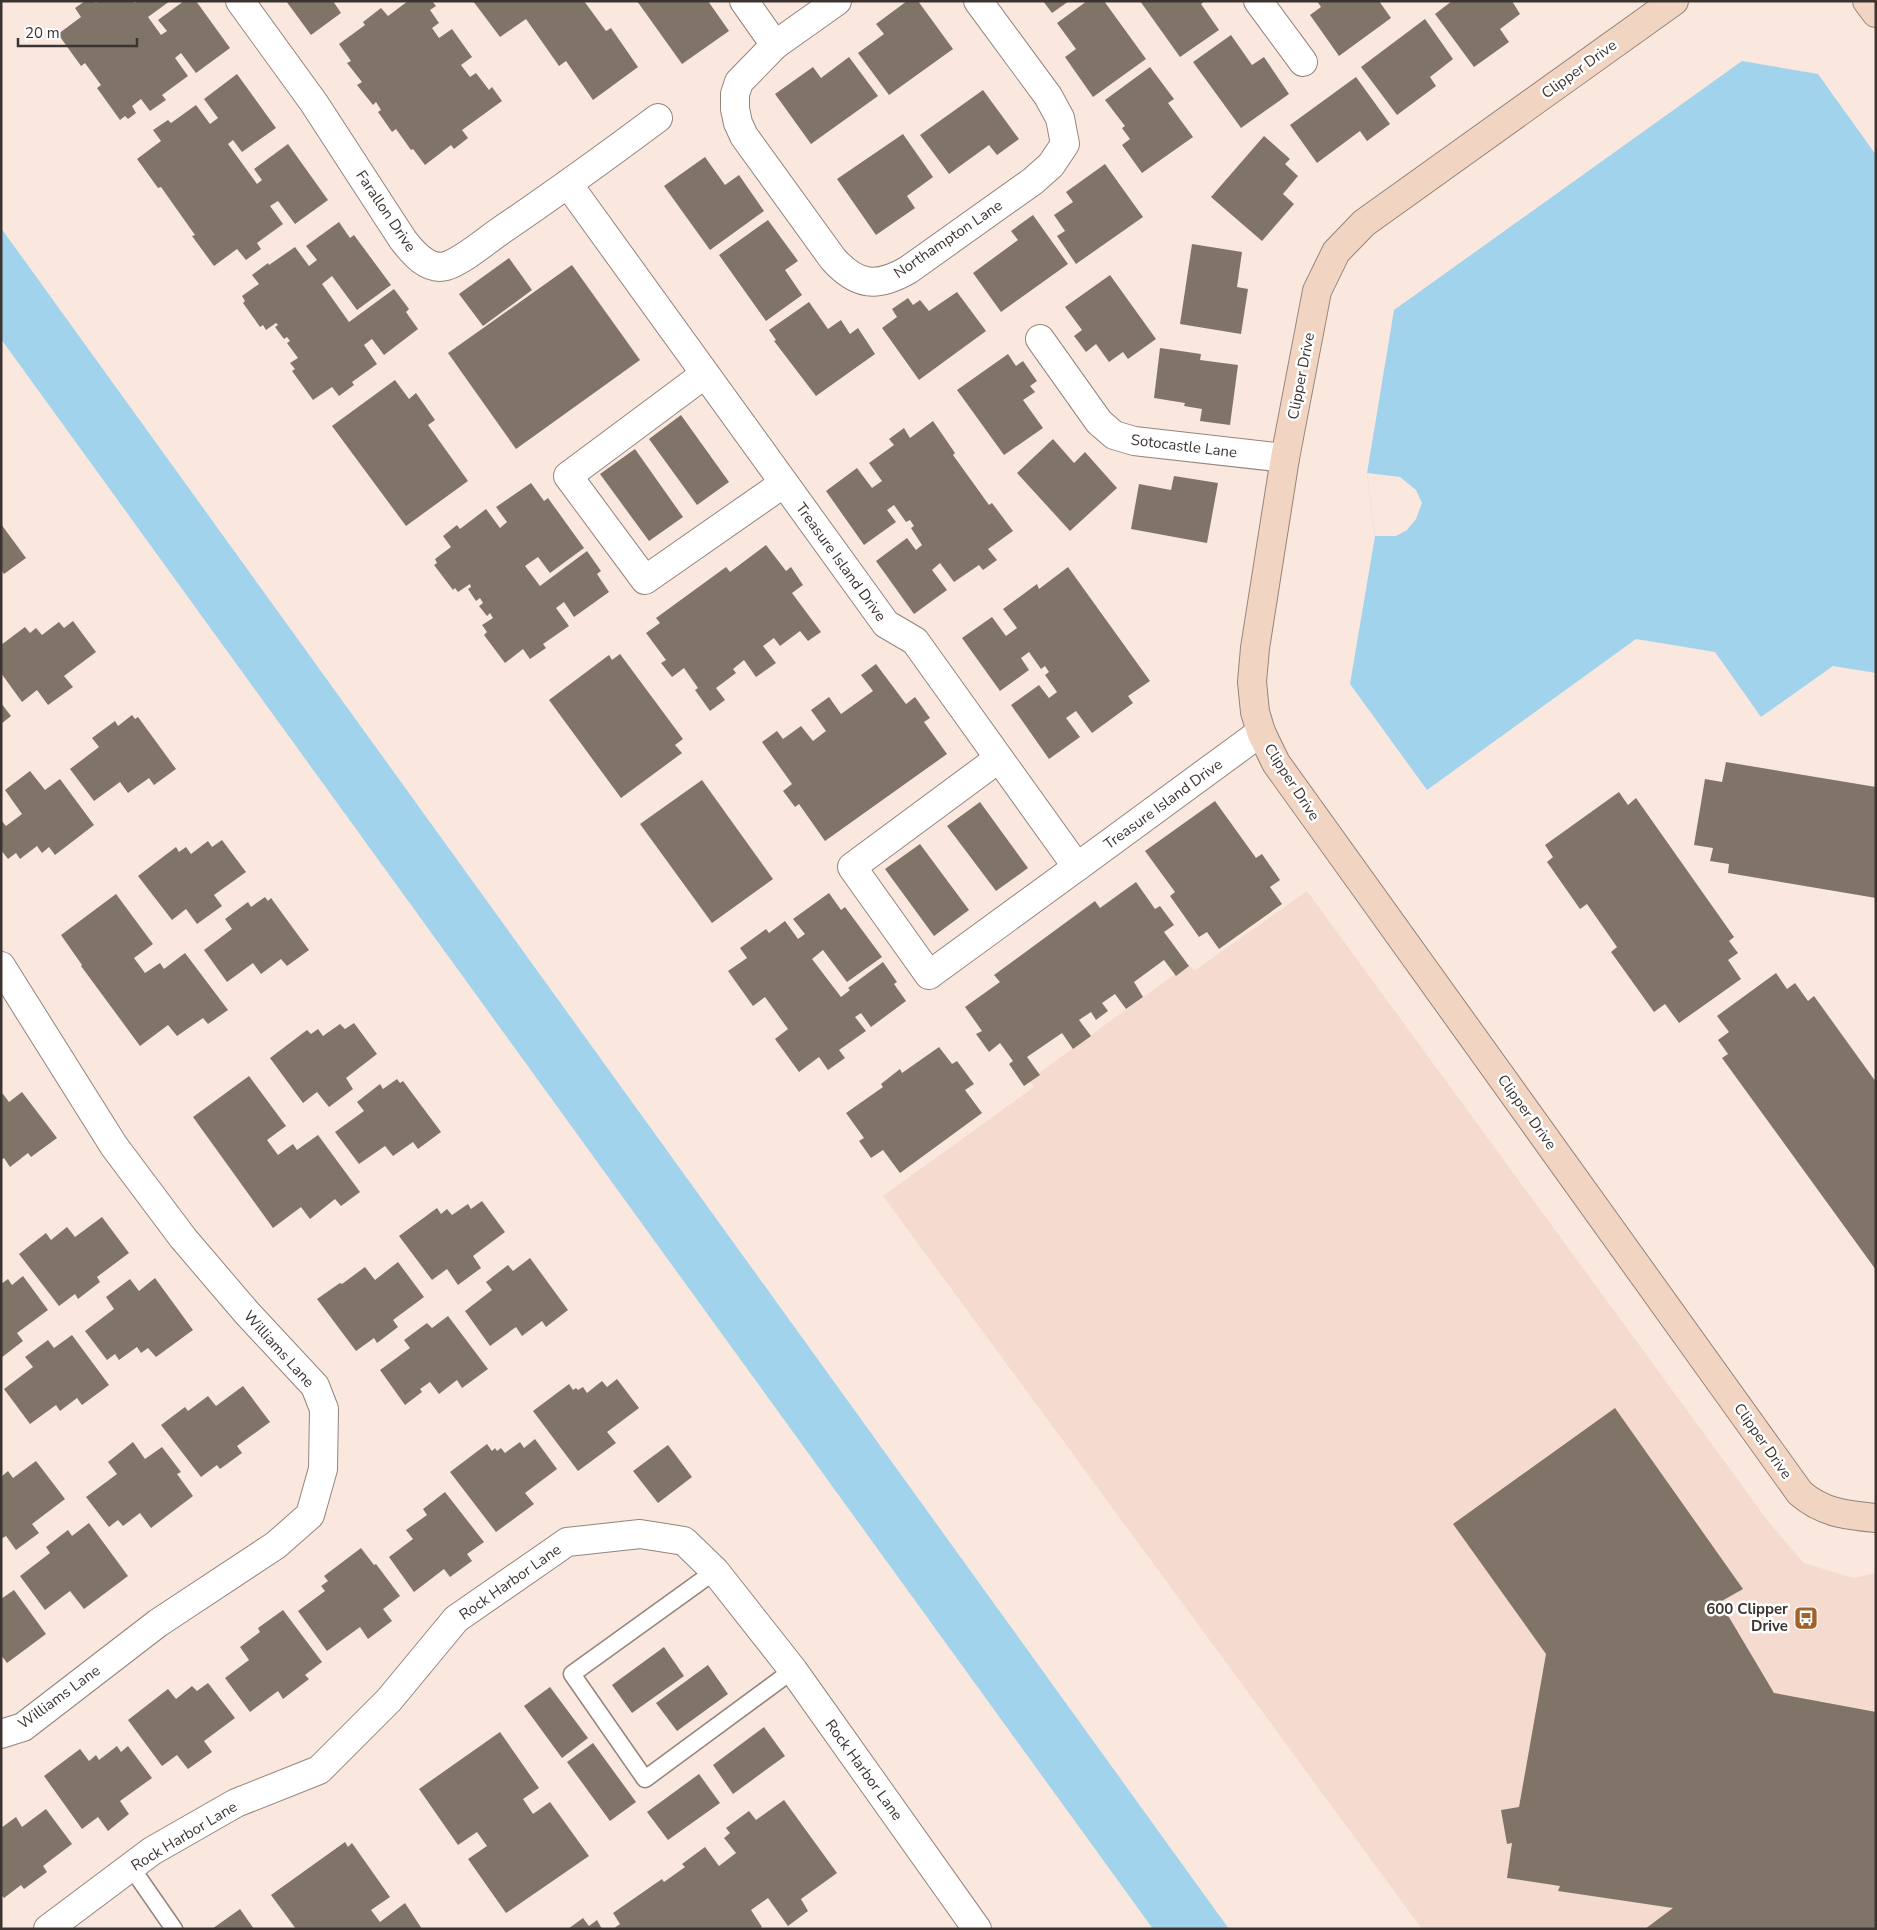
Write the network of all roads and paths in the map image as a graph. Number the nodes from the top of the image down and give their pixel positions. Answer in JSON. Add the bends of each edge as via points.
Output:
{"nodes":[{"id":1,"x":240,"y":1,"type":"edge"},
{"id":2,"x":744,"y":1,"type":"edge"},
{"id":3,"x":837,"y":1,"type":"edge"},
{"id":4,"x":978,"y":1,"type":"edge"},
{"id":5,"x":1258,"y":1,"type":"edge"},
{"id":6,"x":1674,"y":1,"type":"edge"},
{"id":7,"x":1867,"y":1,"type":"edge"},
{"id":8,"x":1876,"y":13,"type":"edge"},
{"id":9,"x":775,"y":45,"type":"junction"},
{"id":10,"x":1303,"y":62,"type":"dead end"},
{"id":11,"x":658,"y":118,"type":"dead end"},
{"id":12,"x":568,"y":184,"type":"junction"},
{"id":13,"x":1040,"y":340,"type":"dead end"},
{"id":14,"x":705,"y":374,"type":"junction"},
{"id":15,"x":1285,"y":458,"type":"junction"},
{"id":16,"x":784,"y":483,"type":"junction"},
{"id":17,"x":1261,"y":732,"type":"junction"},
{"id":18,"x":998,"y":759,"type":"junction"},
{"id":19,"x":1077,"y":867,"type":"junction"},
{"id":20,"x":1,"y":966,"type":"edge"},
{"id":21,"x":1871,"y":1511,"type":"edge"},
{"id":22,"x":715,"y":1572,"type":"junction"},
{"id":23,"x":792,"y":1670,"type":"junction"},
{"id":24,"x":1,"y":1734,"type":"edge"},
{"id":25,"x":131,"y":1867,"type":"junction"},
{"id":26,"x":48,"y":1929,"type":"edge"},
{"id":27,"x":174,"y":1929,"type":"edge"},
{"id":28,"x":977,"y":1929,"type":"edge"}],
"edges":[{"from":1,"to":12,"type":"street","name":"Farallon Drive","via":[[314,103],[407,246],[428,264],[446,266],[453,262]]},
{"from":2,"to":9,"type":"street"},
{"from":3,"to":9,"type":"street","name":"Northampton Lane"},
{"from":4,"to":9,"type":"street","name":"Northampton Lane","via":[[1048,96],[1060,118],[1065,144],[1051,165],[1033,181],[908,270],[895,278],[875,283],[857,278],[833,259],[744,136],[738,123],[735,94],[739,82]]},
{"from":5,"to":10,"type":"street"},
{"from":6,"to":15,"type":"street","name":"Clipper Drive","via":[[1364,223],[1336,252],[1316,291]]},
{"from":7,"to":8,"type":"street"},
{"from":11,"to":12,"type":"street","name":"Farallon Drive"},
{"from":12,"to":14,"type":"street","name":"Treasure Island Drive"},
{"from":13,"to":15,"type":"street","name":"Sotocastle Lane","via":[[1099,422],[1114,435],[1134,441]]},
{"from":14,"to":16,"type":"street","name":"Treasure Island Drive"},
{"from":14,"to":16,"type":"street","via":[[568,476],[645,580]]},
{"from":15,"to":17,"type":"street","name":"Clipper Drive","via":[[1255,648],[1253,693]]},
{"from":16,"to":18,"type":"street","name":"Treasure Island Drive","via":[[886,624],[915,641]]},
{"from":17,"to":19,"type":"street","name":"Treasure Island Drive"},
{"from":17,"to":21,"type":"street","name":"Clipper Drive","via":[[1282,770],[1800,1493],[1820,1508],[1843,1514]]},
{"from":18,"to":19,"type":"street","name":"Treasure Island Drive"},
{"from":18,"to":19,"type":"street","via":[[852,867],[929,975]]},
{"from":20,"to":24,"type":"street","name":"Williams Lane","via":[[107,1136],[171,1223],[247,1313],[315,1386],[324,1409],[325,1438],[323,1469],[310,1515],[276,1545],[158,1624],[23,1727]]},
{"from":22,"to":23,"type":"street","name":"Rock Harbor Lane"},
{"from":22,"to":23,"type":"lane","via":[[572,1674],[645,1779]]},
{"from":22,"to":25,"type":"street","name":"Rock Harbor Lane","via":[[684,1541],[640,1534],[567,1542],[456,1619],[389,1700],[319,1770],[236,1803]]},
{"from":23,"to":28,"type":"street","name":"Rock Harbor Lane"},
{"from":25,"to":26,"type":"street","name":"Rock Harbor Lane"},
{"from":25,"to":27,"type":"lane"}]}
